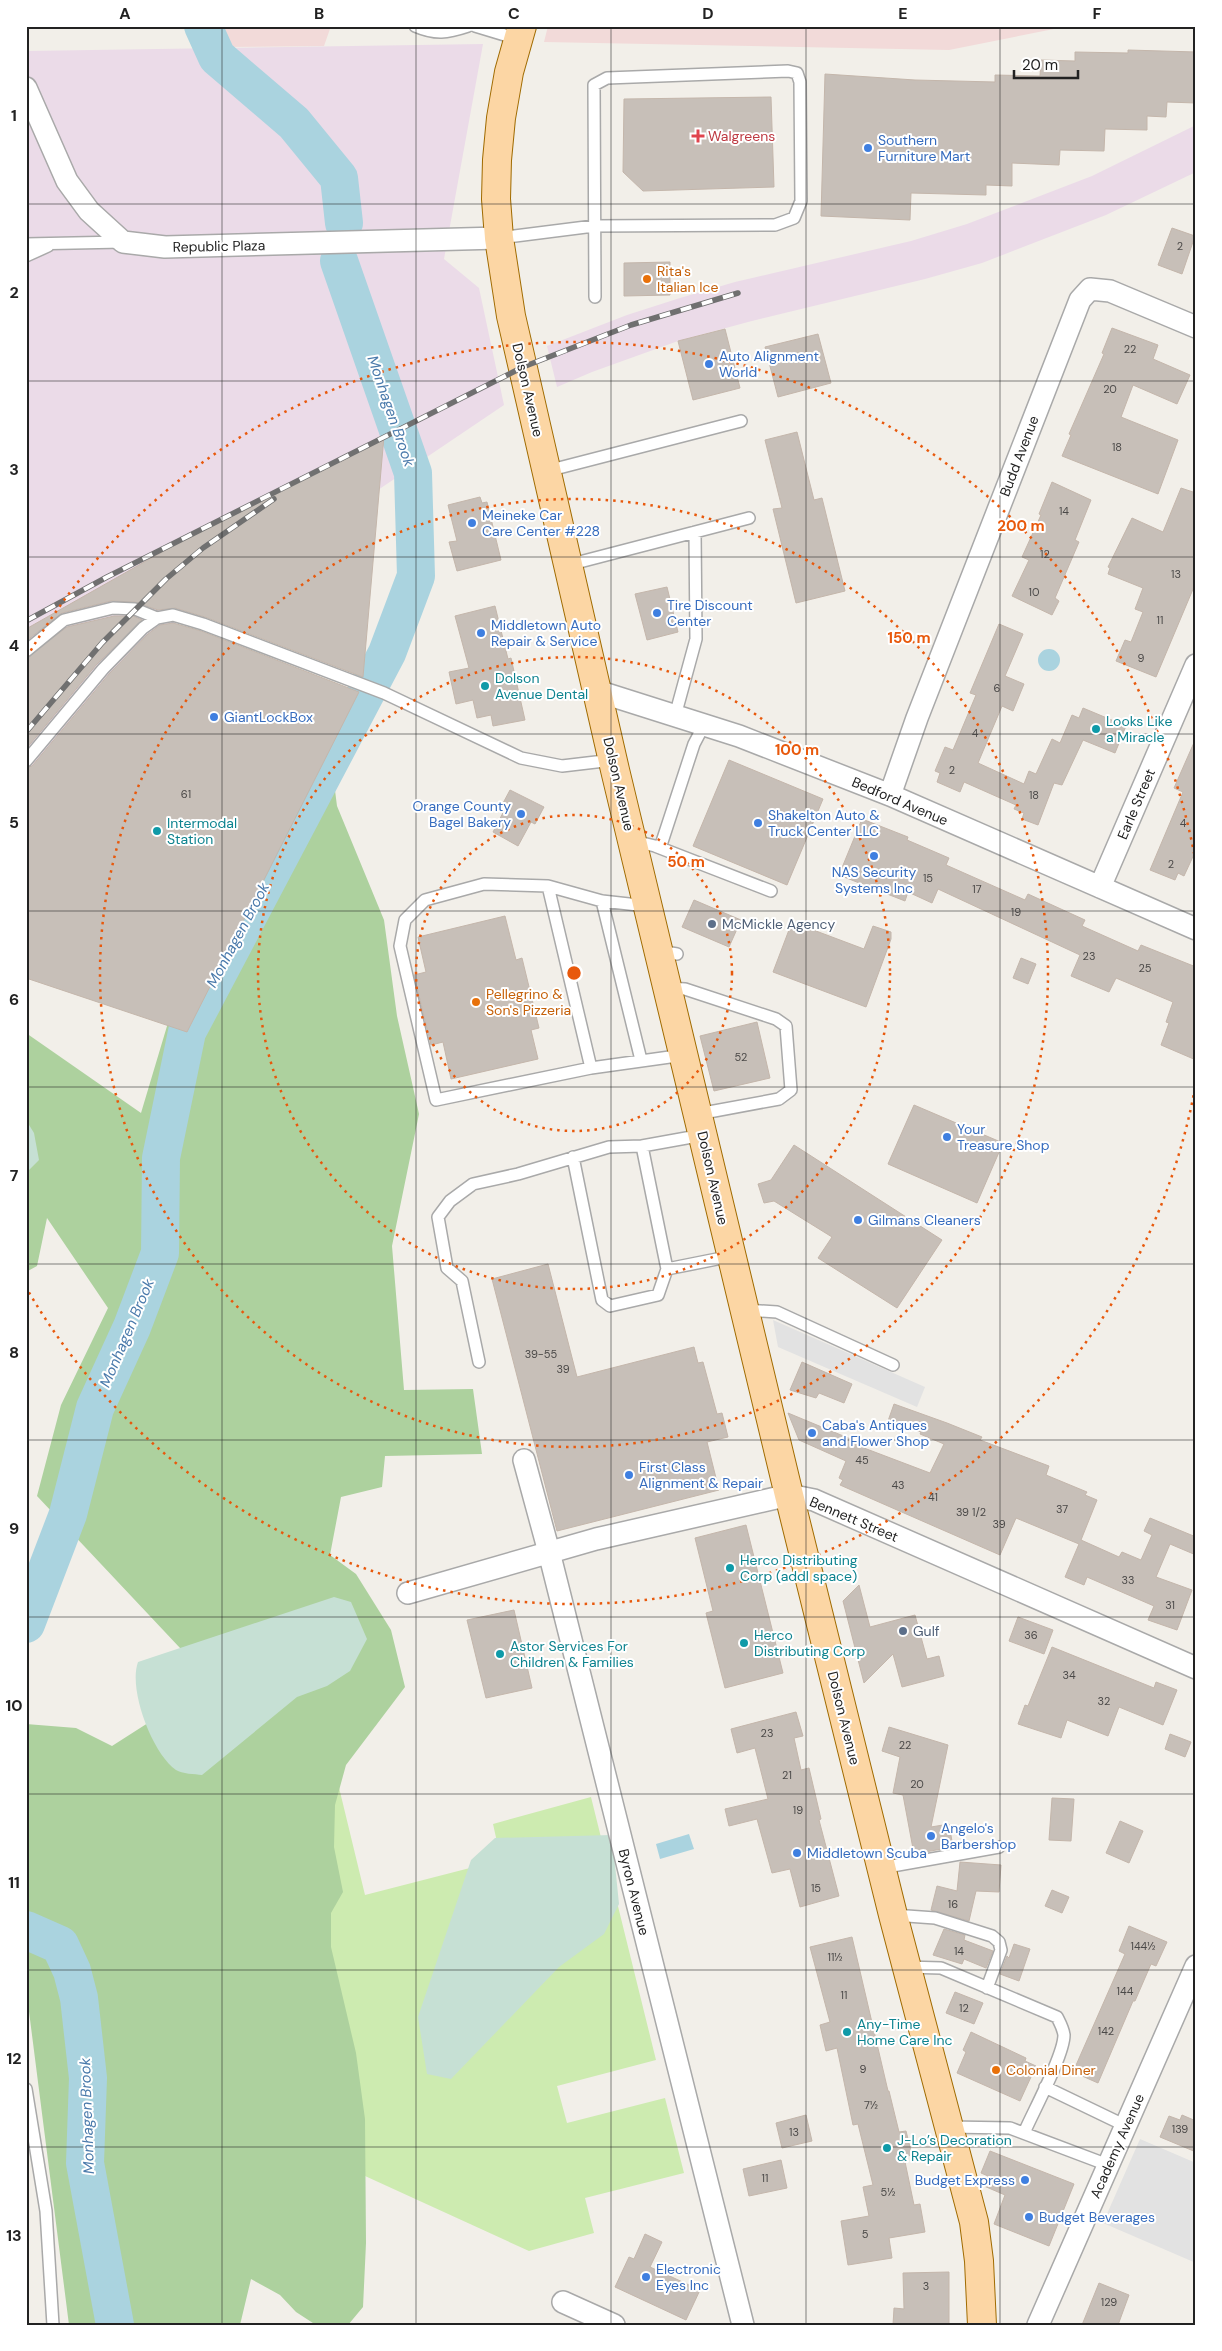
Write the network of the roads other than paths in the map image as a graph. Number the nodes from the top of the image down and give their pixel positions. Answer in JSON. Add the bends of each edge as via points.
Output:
{"nodes":[{"id":1,"x":415,"y":26,"type":"edge"},
{"id":2,"x":468,"y":26,"type":"edge"},
{"id":3,"x":481,"y":27,"type":"edge"},
{"id":4,"x":520,"y":32,"type":"edge"},
{"id":5,"x":26,"y":88,"type":"edge"},
{"id":6,"x":594,"y":226,"type":"junction"},
{"id":7,"x":500,"y":238,"type":"junction"},
{"id":8,"x":123,"y":242,"type":"junction"},
{"id":9,"x":54,"y":243,"type":"junction"},
{"id":10,"x":26,"y":244,"type":"edge"},
{"id":11,"x":26,"y":256,"type":"edge"},
{"id":12,"x":595,"y":297,"type":"dead end"},
{"id":13,"x":1196,"y":327,"type":"edge"},
{"id":14,"x":741,"y":421,"type":"dead end"},
{"id":15,"x":547,"y":471,"type":"junction"},
{"id":16,"x":749,"y":518,"type":"dead end"},
{"id":17,"x":695,"y":532,"type":"junction"},
{"id":18,"x":568,"y":565,"type":"junction"},
{"id":19,"x":157,"y":618,"type":"junction"},
{"id":20,"x":26,"y":651,"type":"edge"},
{"id":21,"x":1196,"y":665,"type":"edge"},
{"id":22,"x":597,"y":691,"type":"junction"},
{"id":23,"x":675,"y":716,"type":"junction"},
{"id":24,"x":704,"y":725,"type":"junction"},
{"id":25,"x":613,"y":760,"type":"junction"},
{"id":26,"x":26,"y":761,"type":"edge"},
{"id":27,"x":890,"y":795,"type":"junction"},
{"id":28,"x":632,"y":840,"type":"junction"},
{"id":29,"x":660,"y":848,"type":"junction"},
{"id":30,"x":548,"y":886,"type":"junction"},
{"id":31,"x":1100,"y":887,"type":"junction"},
{"id":32,"x":771,"y":891,"type":"dead end"},
{"id":33,"x":602,"y":901,"type":"junction"},
{"id":34,"x":649,"y":906,"type":"junction"},
{"id":35,"x":1196,"y":929,"type":"edge"},
{"id":36,"x":668,"y":988,"type":"junction"},
{"id":37,"x":684,"y":1055,"type":"junction"},
{"id":38,"x":641,"y":1060,"type":"junction"},
{"id":39,"x":591,"y":1068,"type":"junction"},
{"id":40,"x":701,"y":1124,"type":"junction"},
{"id":41,"x":642,"y":1146,"type":"junction"},
{"id":42,"x":573,"y":1157,"type":"junction"},
{"id":43,"x":732,"y":1256,"type":"junction"},
{"id":44,"x":667,"y":1269,"type":"junction"},
{"id":45,"x":745,"y":1310,"type":"junction"},
{"id":46,"x":479,"y":1362,"type":"dead end"},
{"id":47,"x":893,"y":1365,"type":"dead end"},
{"id":48,"x":524,"y":1460,"type":"dead end"},
{"id":49,"x":789,"y":1495,"type":"junction"},
{"id":50,"x":549,"y":1552,"type":"junction"},
{"id":51,"x":408,"y":1593,"type":"dead end"},
{"id":52,"x":1196,"y":1668,"type":"edge"},
{"id":53,"x":999,"y":1847,"type":"dead end"},
{"id":54,"x":881,"y":1868,"type":"junction"},
{"id":55,"x":893,"y":1914,"type":"junction"},
{"id":56,"x":906,"y":1966,"type":"junction"},
{"id":57,"x":1196,"y":1966,"type":"edge"},
{"id":58,"x":987,"y":1988,"type":"junction"},
{"id":59,"x":1045,"y":2087,"type":"junction"},
{"id":60,"x":26,"y":2089,"type":"edge"},
{"id":61,"x":1126,"y":2126,"type":"junction"},
{"id":62,"x":949,"y":2127,"type":"junction"},
{"id":63,"x":1024,"y":2133,"type":"junction"},
{"id":64,"x":1108,"y":2165,"type":"junction"},
{"id":65,"x":562,"y":2302,"type":"dead end"},
{"id":66,"x":53,"y":2325,"type":"edge"},
{"id":67,"x":614,"y":2325,"type":"edge"},
{"id":68,"x":743,"y":2325,"type":"edge"},
{"id":69,"x":982,"y":2325,"type":"edge"},
{"id":70,"x":1038,"y":2325,"type":"edge"}],
"edges":[{"from":1,"to":2,"type":"lane","via":[[432,33]]},
{"from":3,"to":4,"type":"lane"},
{"from":4,"to":7,"type":"main road","name":"Dolson Avenue","via":[[501,118],[496,199]]},
{"from":5,"to":8,"type":"street","via":[[66,180],[89,212]]},
{"from":6,"to":6,"type":"lane","via":[[775,225],[794,218],[801,202],[800,82],[797,73],[607,78],[594,85]]},
{"from":6,"to":7,"type":"lane"},
{"from":6,"to":12,"type":"lane"},
{"from":7,"to":8,"type":"street","name":"Republic Plaza","via":[[165,247]]},
{"from":7,"to":15,"type":"main road","name":"Dolson Avenue","via":[[511,316]]},
{"from":8,"to":9,"type":"lane"},
{"from":9,"to":10,"type":"lane"},
{"from":9,"to":11,"type":"lane"},
{"from":13,"to":27,"type":"street","name":"Budd Avenue","via":[[1110,291],[1090,289],[1080,300]]},
{"from":14,"to":15,"type":"lane"},
{"from":15,"to":18,"type":"main road","name":"Dolson Avenue"},
{"from":16,"to":17,"type":"lane"},
{"from":17,"to":18,"type":"lane"},
{"from":17,"to":23,"type":"lane","via":[[696,639]]},
{"from":18,"to":22,"type":"main road","name":"Dolson Avenue"},
{"from":19,"to":20,"type":"lane","via":[[135,609],[113,608],[64,620]]},
{"from":19,"to":25,"type":"lane","via":[[173,615],[203,624],[370,688],[521,758],[562,766]]},
{"from":19,"to":26,"type":"lane","via":[[103,669]]},
{"from":21,"to":31,"type":"street","name":"Earle Street"},
{"from":22,"to":23,"type":"street","name":"Bedford Avenue"},
{"from":22,"to":25,"type":"main road","name":"Dolson Avenue"},
{"from":23,"to":24,"type":"street","name":"Bedford Avenue"},
{"from":24,"to":27,"type":"street","name":"Bedford Avenue"},
{"from":24,"to":29,"type":"lane","via":[[694,744]]},
{"from":25,"to":28,"type":"main road","name":"Dolson Avenue"},
{"from":27,"to":31,"type":"street","name":"Bedford Avenue"},
{"from":28,"to":29,"type":"lane"},
{"from":28,"to":34,"type":"main road","name":"Dolson Avenue"},
{"from":29,"to":32,"type":"lane"},
{"from":30,"to":33,"type":"lane"},
{"from":30,"to":39,"type":"lane"},
{"from":30,"to":39,"type":"lane","via":[[484,884],[425,900],[406,920],[400,946],[436,1100]]},
{"from":31,"to":35,"type":"street","name":"Bedford Avenue"},
{"from":33,"to":34,"type":"lane"},
{"from":33,"to":38,"type":"lane"},
{"from":34,"to":36,"type":"main road","name":"Dolson Avenue","via":[[668,952]]},
{"from":36,"to":37,"type":"main road","name":"Dolson Avenue"},
{"from":36,"to":40,"type":"lane","via":[[685,989],[786,1026],[791,1090],[779,1099]]},
{"from":37,"to":38,"type":"lane"},
{"from":37,"to":40,"type":"main road","name":"Dolson Avenue"},
{"from":38,"to":39,"type":"lane"},
{"from":40,"to":41,"type":"lane"},
{"from":40,"to":43,"type":"main road","name":"Dolson Avenue"},
{"from":41,"to":42,"type":"lane","via":[[609,1147]]},
{"from":41,"to":44,"type":"lane"},
{"from":42,"to":44,"type":"lane","via":[[602,1300],[610,1306],[658,1295]]},
{"from":42,"to":46,"type":"lane","via":[[473,1184],[450,1201],[438,1217],[447,1268],[462,1281]]},
{"from":43,"to":44,"type":"lane"},
{"from":43,"to":45,"type":"main road","name":"Dolson Avenue"},
{"from":45,"to":47,"type":"lane","via":[[777,1312]]},
{"from":45,"to":49,"type":"main road","name":"Dolson Avenue"},
{"from":48,"to":50,"type":"street","name":"Byron Avenue"},
{"from":49,"to":50,"type":"street","name":"Bennett Street"},
{"from":49,"to":52,"type":"street","name":"Bennett Street","via":[[814,1500]]},
{"from":49,"to":54,"type":"main road","name":"Dolson Avenue"},
{"from":50,"to":51,"type":"street","name":"Bennett Street"},
{"from":50,"to":68,"type":"street","name":"Byron Avenue"},
{"from":53,"to":54,"type":"lane"},
{"from":54,"to":55,"type":"main road","name":"Dolson Avenue"},
{"from":55,"to":56,"type":"main road","name":"Dolson Avenue"},
{"from":55,"to":58,"type":"lane","via":[[935,1918],[992,1936],[1000,1942],[1001,1950]]},
{"from":56,"to":58,"type":"lane","via":[[941,1968]]},
{"from":56,"to":62,"type":"main road","name":"Dolson Avenue"},
{"from":57,"to":61,"type":"street","name":"Academy Avenue"},
{"from":58,"to":59,"type":"lane","via":[[1057,2017],[1062,2025],[1061,2051]]},
{"from":59,"to":61,"type":"lane"},
{"from":59,"to":63,"type":"lane"},
{"from":60,"to":66,"type":"lane","via":[[46,2211]]},
{"from":61,"to":64,"type":"street","name":"Academy Avenue"},
{"from":62,"to":63,"type":"lane","via":[[1010,2128]]},
{"from":62,"to":69,"type":"main road","name":"Dolson Avenue","via":[[974,2222]]},
{"from":63,"to":64,"type":"lane"},
{"from":64,"to":70,"type":"street","name":"Academy Avenue"},
{"from":65,"to":67,"type":"street"}]}
